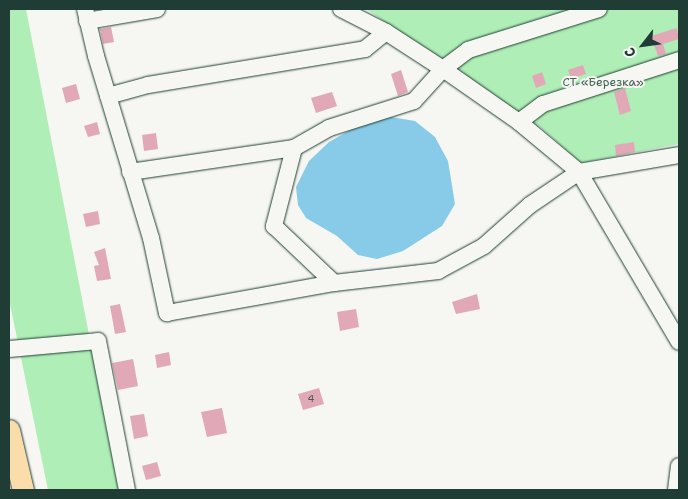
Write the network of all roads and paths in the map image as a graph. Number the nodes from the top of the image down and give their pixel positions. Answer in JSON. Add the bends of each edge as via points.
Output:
{"nodes":[{"id":1,"x":157,"y":9,"type":"edge"},
{"id":2,"x":341,"y":9,"type":"edge"},
{"id":3,"x":599,"y":9,"type":"edge"},
{"id":4,"x":86,"y":15,"type":"edge"},
{"id":5,"x":386,"y":32,"type":"junction"},
{"id":6,"x":679,"y":60,"type":"edge"},
{"id":7,"x":443,"y":69,"type":"junction"},
{"id":8,"x":108,"y":96,"type":"junction"},
{"id":9,"x":519,"y":122,"type":"junction"},
{"id":10,"x":294,"y":148,"type":"junction"},
{"id":11,"x":679,"y":155,"type":"edge"},
{"id":12,"x":130,"y":172,"type":"junction"},
{"id":13,"x":579,"y":172,"type":"junction"},
{"id":14,"x":334,"y":283,"type":"junction"},
{"id":15,"x":679,"y":342,"type":"edge"},
{"id":16,"x":9,"y":349,"type":"edge"},
{"id":17,"x":9,"y":430,"type":"edge"},
{"id":18,"x":679,"y":466,"type":"edge"},
{"id":19,"x":23,"y":490,"type":"edge"},
{"id":20,"x":127,"y":490,"type":"edge"},
{"id":21,"x":676,"y":490,"type":"edge"}],
"edges":[{"from":1,"to":4,"type":"street"},
{"from":2,"to":5,"type":"street"},
{"from":3,"to":7,"type":"street","via":[[468,50]]},
{"from":4,"to":8,"type":"street"},
{"from":5,"to":7,"type":"street"},
{"from":5,"to":8,"type":"street","via":[[365,49],[148,85]]},
{"from":6,"to":9,"type":"street","via":[[543,104]]},
{"from":7,"to":9,"type":"street"},
{"from":7,"to":10,"type":"street","via":[[414,101],[329,128]]},
{"from":8,"to":12,"type":"street"},
{"from":9,"to":13,"type":"street"},
{"from":10,"to":12,"type":"street"},
{"from":10,"to":14,"type":"street","via":[[274,226]]},
{"from":11,"to":13,"type":"street"},
{"from":12,"to":14,"type":"street","via":[[151,238],[167,313]]},
{"from":13,"to":14,"type":"street","via":[[530,205],[484,246],[438,271]]},
{"from":13,"to":15,"type":"street"},
{"from":16,"to":20,"type":"street","via":[[98,341]]},
{"from":17,"to":19,"type":"main road"},
{"from":18,"to":21,"type":"street"}]}
